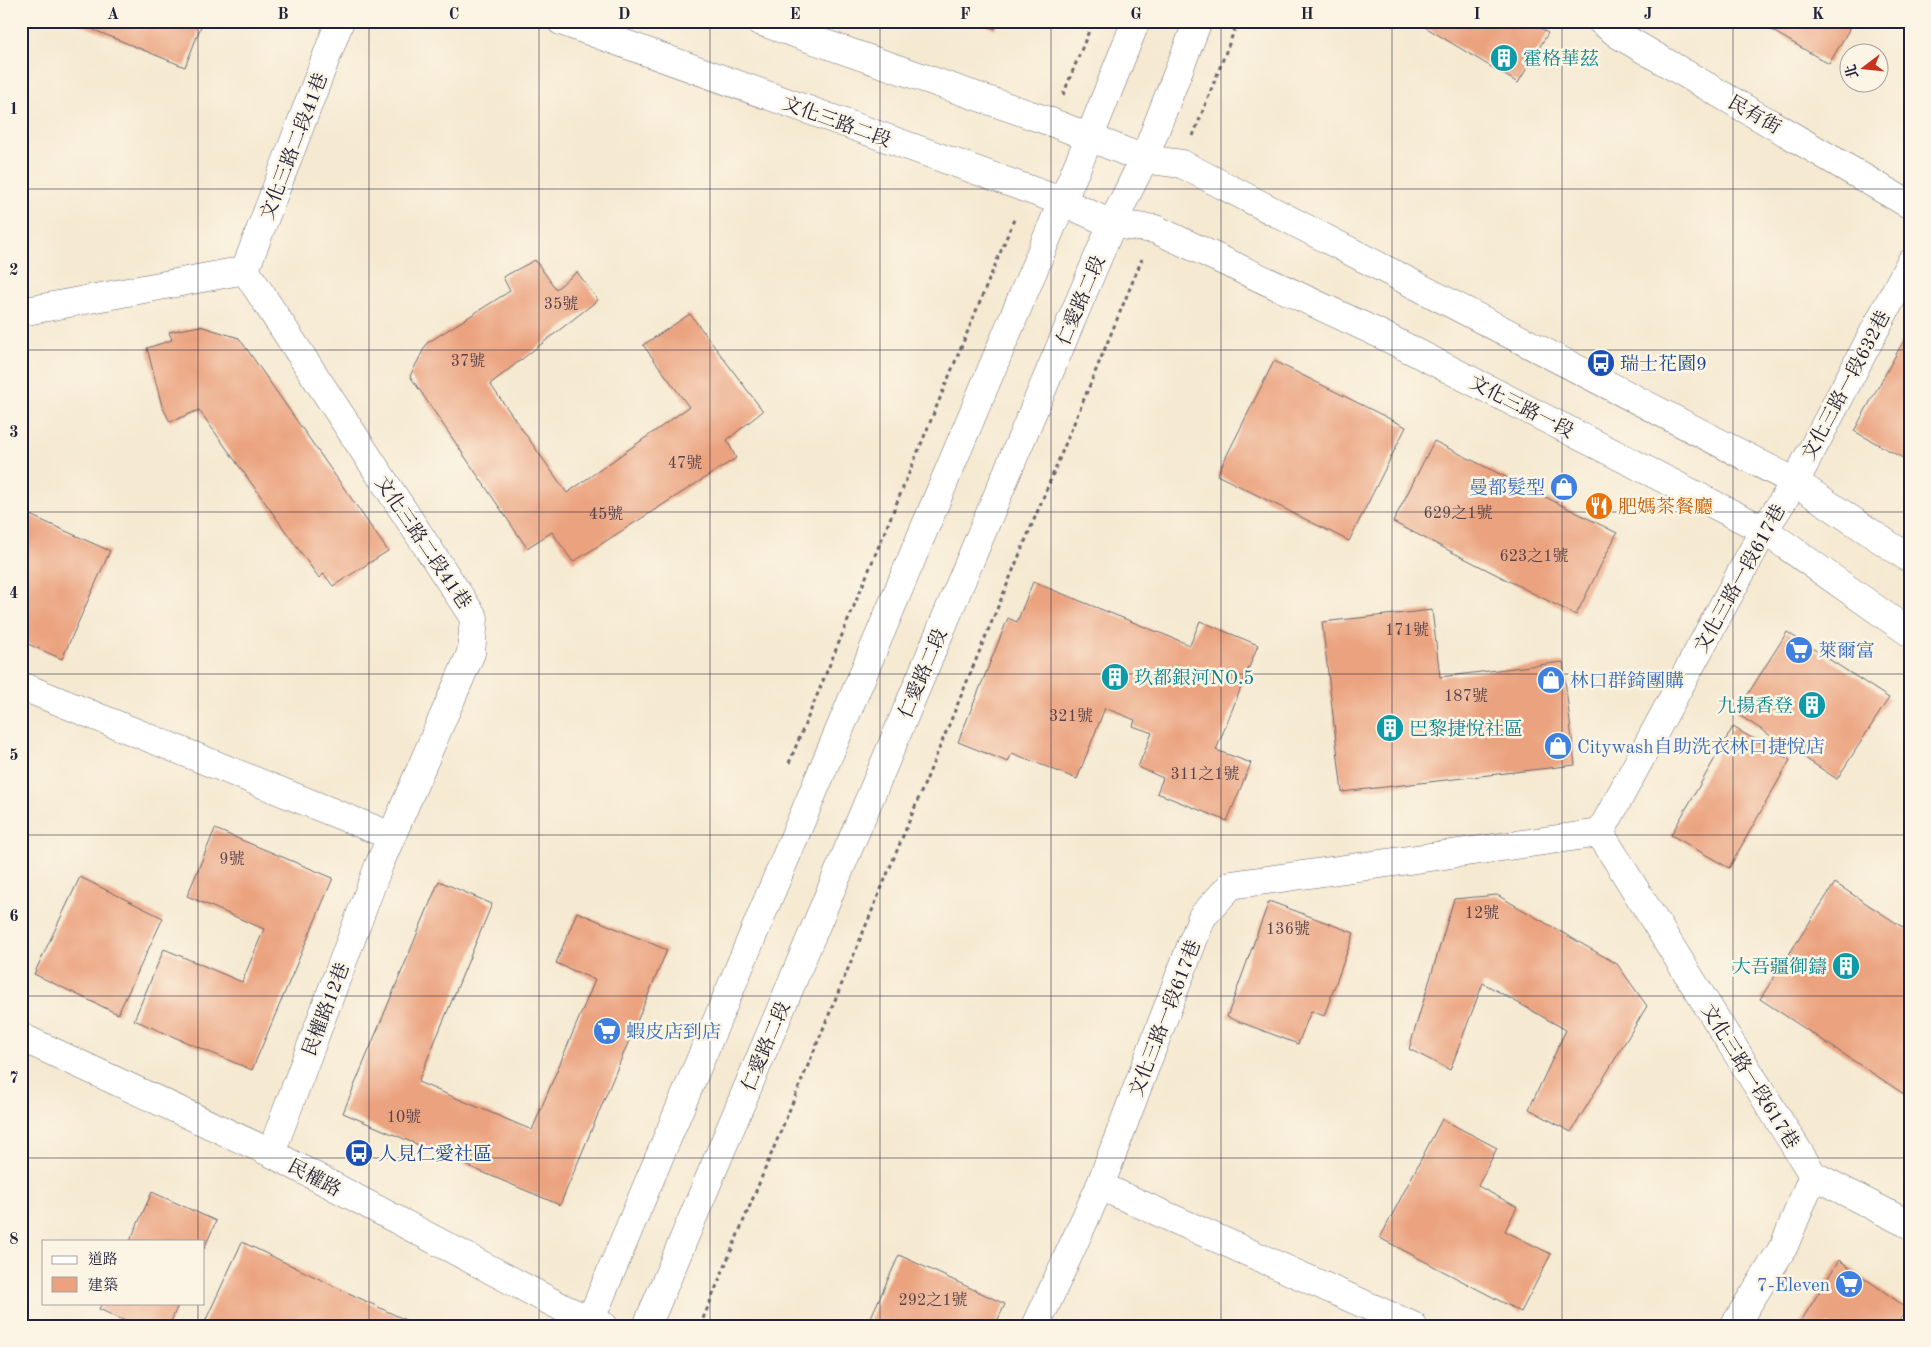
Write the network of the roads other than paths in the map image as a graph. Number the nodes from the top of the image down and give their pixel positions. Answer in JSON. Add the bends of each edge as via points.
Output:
{"nodes":[{"id":1,"x":340,"y":21,"type":"edge"},
{"id":2,"x":561,"y":21,"type":"edge"},
{"id":3,"x":759,"y":21,"type":"edge"},
{"id":4,"x":1136,"y":21,"type":"edge"},
{"id":5,"x":1198,"y":21,"type":"edge"},
{"id":6,"x":1601,"y":21,"type":"edge"},
{"id":7,"x":1090,"y":136,"type":"junction"},
{"id":8,"x":1144,"y":159,"type":"junction"},
{"id":9,"x":1061,"y":201,"type":"junction"},
{"id":10,"x":1910,"y":204,"type":"edge"},
{"id":11,"x":1112,"y":224,"type":"junction"},
{"id":12,"x":1910,"y":263,"type":"edge"},
{"id":13,"x":245,"y":270,"type":"junction"},
{"id":14,"x":21,"y":312,"type":"edge"},
{"id":15,"x":1795,"y":482,"type":"junction"},
{"id":16,"x":1764,"y":530,"type":"junction"},
{"id":17,"x":1910,"y":559,"type":"edge"},
{"id":18,"x":1910,"y":633,"type":"edge"},
{"id":19,"x":21,"y":686,"type":"edge"},
{"id":20,"x":1600,"y":833,"type":"junction"},
{"id":21,"x":391,"y":836,"type":"junction"},
{"id":22,"x":379,"y":865,"type":"joint"},
{"id":23,"x":21,"y":1036,"type":"edge"},
{"id":24,"x":270,"y":1153,"type":"junction"},
{"id":25,"x":1812,"y":1175,"type":"junction"},
{"id":26,"x":1100,"y":1186,"type":"junction"},
{"id":27,"x":1910,"y":1225,"type":"edge"},
{"id":28,"x":594,"y":1324,"type":"edge"},
{"id":29,"x":647,"y":1326,"type":"edge"},
{"id":30,"x":1036,"y":1326,"type":"edge"},
{"id":31,"x":1413,"y":1326,"type":"edge"},
{"id":32,"x":1734,"y":1326,"type":"edge"}],
"edges":[{"from":1,"to":13,"type":"street","name":"文化三路二段41巷"},
{"from":2,"to":9,"type":"street","name":"文化三路二段"},
{"from":3,"to":7,"type":"street"},
{"from":4,"to":7,"type":"street"},
{"from":5,"to":8,"type":"street","name":"仁愛路二段"},
{"from":6,"to":10,"type":"street","name":"民有街","via":[[1619,36]]},
{"from":7,"to":8,"type":"street"},
{"from":7,"to":9,"type":"street"},
{"from":8,"to":11,"type":"street","name":"仁愛路二段"},
{"from":8,"to":15,"type":"street","via":[[1182,164]]},
{"from":9,"to":11,"type":"street","name":"文化三路二段"},
{"from":9,"to":28,"type":"street"},
{"from":11,"to":16,"type":"street","name":"文化三路一段","via":[[1155,229],[1380,334]]},
{"from":11,"to":29,"type":"street","name":"仁愛路二段"},
{"from":12,"to":15,"type":"street","name":"文化三路一段632巷"},
{"from":13,"to":14,"type":"street"},
{"from":13,"to":21,"type":"street","name":"文化三路二段41巷","via":[[474,618],[470,653]]},
{"from":15,"to":16,"type":"street","name":"文化三路一段617巷"},
{"from":15,"to":17,"type":"street"},
{"from":16,"to":18,"type":"street","name":"文化三路一段"},
{"from":16,"to":20,"type":"street","name":"文化三路一段617巷"},
{"from":19,"to":21,"type":"street"},
{"from":20,"to":25,"type":"street","name":"文化三路一段617巷"},
{"from":20,"to":26,"type":"street","name":"文化三路一段617巷","via":[[1231,885],[1202,917]]},
{"from":21,"to":22,"type":"street","name":"文化三路二段41巷"},
{"from":22,"to":24,"type":"street","name":"民權路12巷"},
{"from":23,"to":24,"type":"street","name":"民權路"},
{"from":24,"to":28,"type":"street","name":"民權路"},
{"from":25,"to":27,"type":"street"},
{"from":25,"to":32,"type":"street","via":[[1784,1246]]},
{"from":26,"to":30,"type":"street","name":"文化三路一段617巷"},
{"from":26,"to":31,"type":"street"}]}
